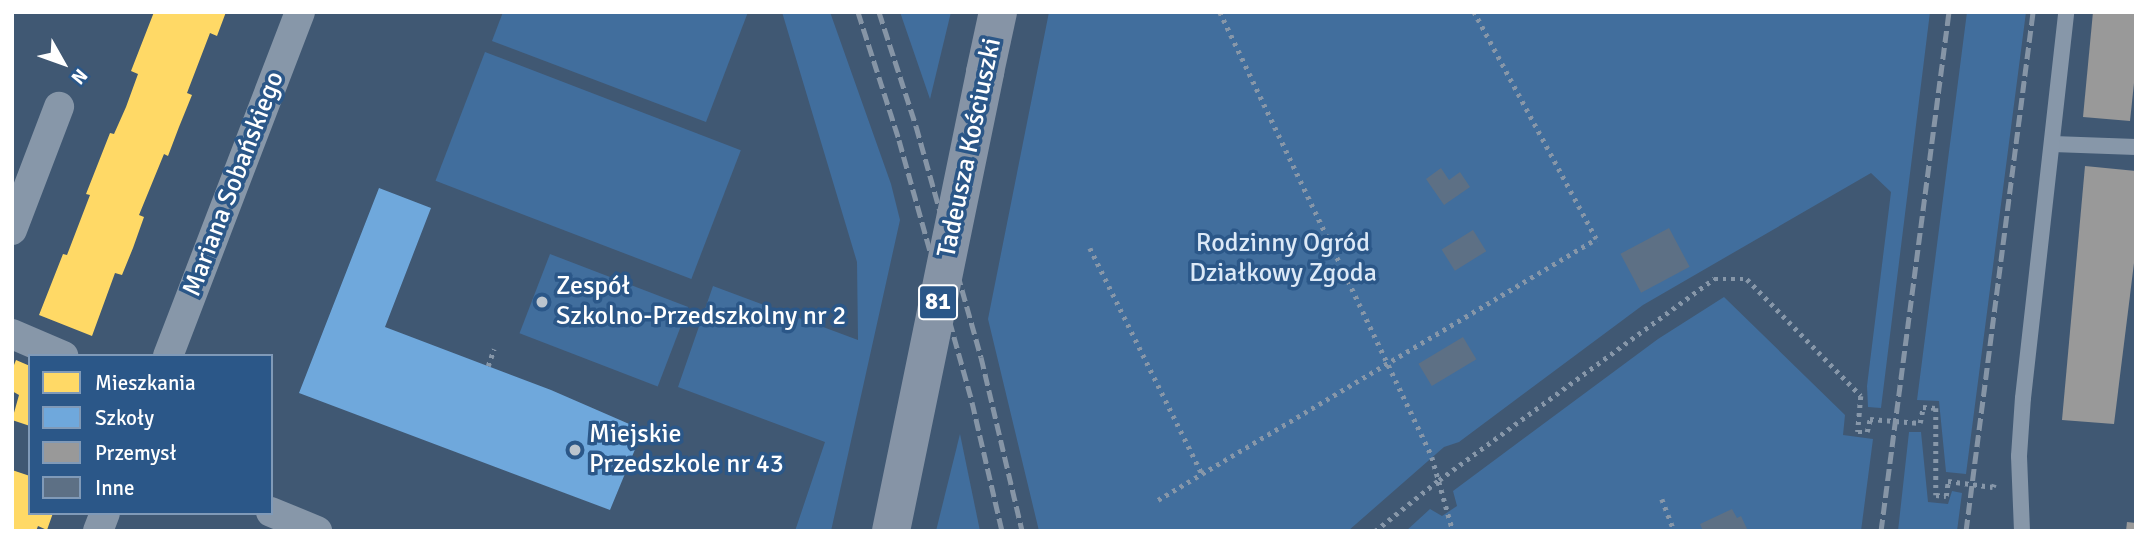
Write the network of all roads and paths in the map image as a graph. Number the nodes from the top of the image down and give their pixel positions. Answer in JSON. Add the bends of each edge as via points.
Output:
{"nodes":[{"id":1,"x":300,"y":12,"type":"edge"},
{"id":2,"x":998,"y":12,"type":"edge"},
{"id":3,"x":1220,"y":12,"type":"edge"},
{"id":4,"x":1474,"y":12,"type":"edge"},
{"id":5,"x":2066,"y":12,"type":"edge"},
{"id":6,"x":59,"y":107,"type":"dead end"},
{"id":7,"x":2053,"y":144,"type":"junction"},
{"id":8,"x":2136,"y":147,"type":"edge"},
{"id":9,"x":12,"y":230,"type":"edge"},
{"id":10,"x":1090,"y":248,"type":"dead end"},
{"id":11,"x":12,"y":334,"type":"edge"},
{"id":12,"x":494,"y":349,"type":"dead end"},
{"id":13,"x":58,"y":354,"type":"edge"},
{"id":14,"x":169,"y":354,"type":"edge"},
{"id":15,"x":488,"y":366,"type":"dead end"},
{"id":16,"x":1386,"y":366,"type":"junction"},
{"id":17,"x":1202,"y":474,"type":"junction"},
{"id":18,"x":1439,"y":480,"type":"junction"},
{"id":19,"x":1662,"y":499,"type":"dead end"},
{"id":20,"x":1158,"y":500,"type":"dead end"},
{"id":21,"x":2020,"y":509,"type":"junction"},
{"id":22,"x":273,"y":513,"type":"edge"},
{"id":23,"x":317,"y":531,"type":"edge"},
{"id":24,"x":891,"y":531,"type":"edge"},
{"id":25,"x":1376,"y":531,"type":"edge"},
{"id":26,"x":1453,"y":531,"type":"edge"},
{"id":27,"x":1674,"y":531,"type":"edge"},
{"id":28,"x":2022,"y":531,"type":"edge"}],
"edges":[{"from":1,"to":14,"type":"street","name":"Mariana Sobańskiego"},
{"from":2,"to":24,"type":"main road","name":"Tadeusza Kościuszki","number":"81","bridge":true},
{"from":3,"to":16,"type":"path"},
{"from":4,"to":16,"type":"path","via":[[1596,239]]},
{"from":5,"to":7,"type":"lane"},
{"from":6,"to":9,"type":"street"},
{"from":7,"to":8,"type":"lane"},
{"from":7,"to":21,"type":"lane","via":[[2023,398]]},
{"from":10,"to":17,"type":"path"},
{"from":11,"to":13,"type":"street"},
{"from":12,"to":15,"type":"path"},
{"from":16,"to":17,"type":"path"},
{"from":16,"to":18,"type":"path"},
{"from":17,"to":20,"type":"path"},
{"from":18,"to":21,"type":"path","via":[[1714,279],[1746,279],[1861,396],[1857,432],[1867,432],[1870,419],[1920,423],[1923,407],[1936,408],[1936,495],[1946,496],[1948,481],[1993,487],[1994,480],[2002,482],[2001,507]]},
{"from":18,"to":25,"type":"path"},
{"from":18,"to":26,"type":"path"},
{"from":19,"to":27,"type":"path"},
{"from":21,"to":28,"type":"lane"},
{"from":22,"to":23,"type":"street"}]}
